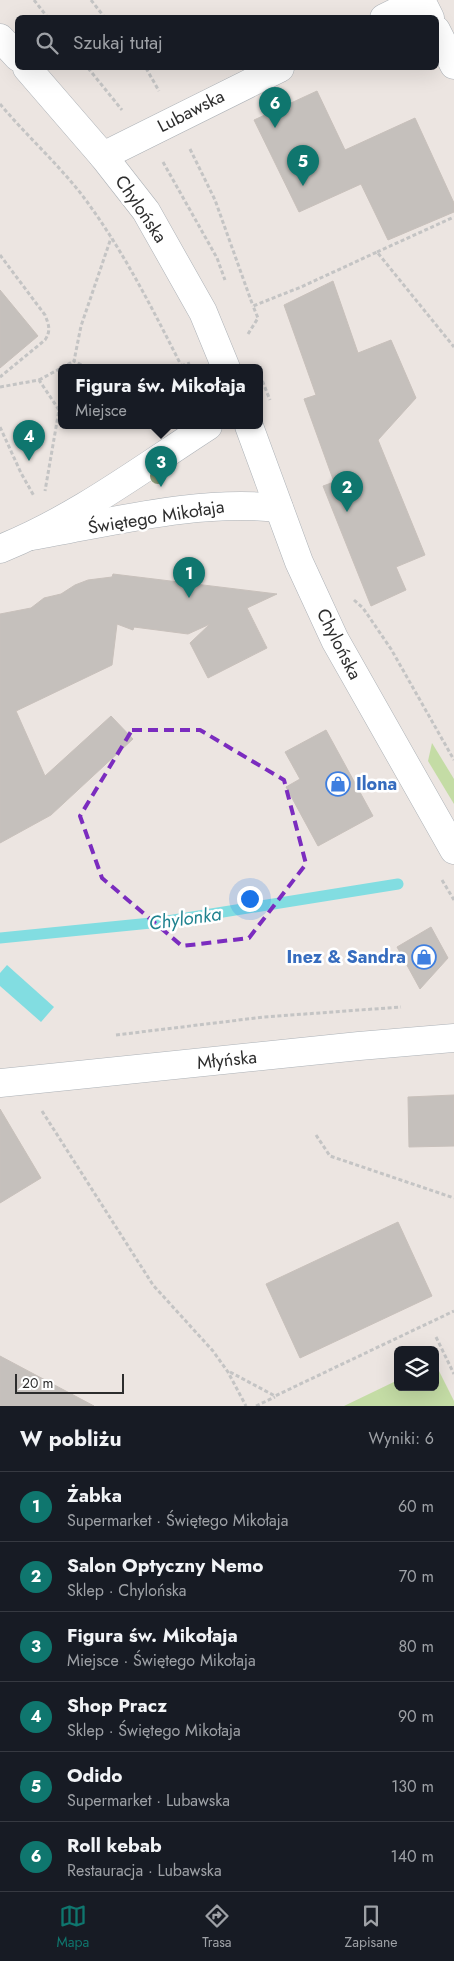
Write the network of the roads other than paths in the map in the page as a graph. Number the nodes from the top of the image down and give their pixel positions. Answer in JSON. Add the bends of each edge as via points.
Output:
{"nodes":[{"id":1,"x":390,"y":15,"type":"edge"},
{"id":2,"x":428,"y":15,"type":"edge"},
{"id":3,"x":439,"y":36,"type":"edge"},
{"id":4,"x":0,"y":38,"type":"edge"},
{"id":5,"x":15,"y":54,"type":"edge"},
{"id":6,"x":454,"y":65,"type":"edge"},
{"id":7,"x":28,"y":70,"type":"edge"},
{"id":8,"x":276,"y":70,"type":"edge"},
{"id":9,"x":103,"y":156,"type":"junction"},
{"id":10,"x":224,"y":364,"type":"edge"},
{"id":11,"x":203,"y":429,"type":"edge"},
{"id":12,"x":250,"y":429,"type":"edge"},
{"id":13,"x":279,"y":508,"type":"junction"},
{"id":14,"x":32,"y":536,"type":"junction"},
{"id":15,"x":0,"y":549,"type":"edge"},
{"id":16,"x":454,"y":850,"type":"edge"},
{"id":17,"x":454,"y":1038,"type":"edge"},
{"id":18,"x":0,"y":1083,"type":"edge"}],
"edges":[{"from":1,"to":2,"type":"street","via":[[421,0]]},
{"from":3,"to":6,"type":"street"},
{"from":4,"to":5,"type":"street"},
{"from":7,"to":9,"type":"street","name":"Chylońska"},
{"from":8,"to":9,"type":"street","name":"Lubawska"},
{"from":9,"to":10,"type":"street","name":"Chylońska","via":[[151,218],[203,312]]},
{"from":11,"to":14,"type":"street","name":"Świętego Mikołaja","via":[[88,505]]},
{"from":12,"to":13,"type":"street","name":"Chylońska"},
{"from":13,"to":14,"type":"street","name":"Świętego Mikołaja","via":[[217,505]]},
{"from":13,"to":16,"type":"street","name":"Chylońska","via":[[299,562],[335,640]]},
{"from":14,"to":15,"type":"street","name":"Świętego Mikołaja"},
{"from":17,"to":18,"type":"street","name":"Młyńska"}]}
